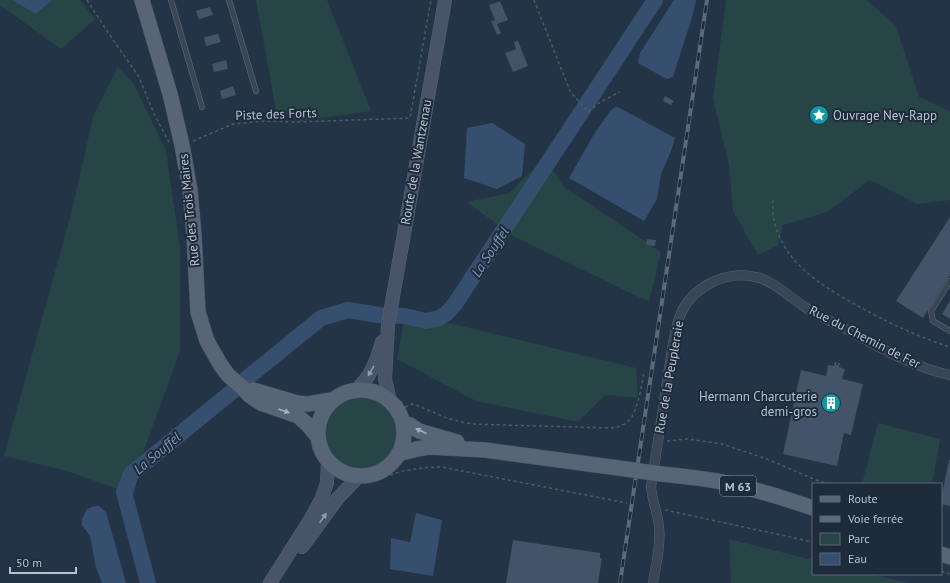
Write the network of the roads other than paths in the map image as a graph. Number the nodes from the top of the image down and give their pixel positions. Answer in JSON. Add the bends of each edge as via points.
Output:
{"nodes":[{"id":1,"x":142,"y":0,"type":"edge"},
{"id":2,"x":171,"y":0,"type":"edge"},
{"id":3,"x":229,"y":0,"type":"edge"},
{"id":4,"x":445,"y":0,"type":"edge"},
{"id":5,"x":256,"y":91,"type":"dead end"},
{"id":6,"x":202,"y":107,"type":"dead end"},
{"id":7,"x":950,"y":281,"type":"edge"},
{"id":8,"x":803,"y":306,"type":"joint"},
{"id":9,"x":389,"y":318,"type":"junction"},
{"id":10,"x":950,"y":332,"type":"edge"},
{"id":11,"x":950,"y":375,"type":"edge"},
{"id":12,"x":243,"y":388,"type":"junction"},
{"id":13,"x":358,"y":389,"type":"junction"},
{"id":14,"x":395,"y":399,"type":"junction"},
{"id":15,"x":332,"y":400,"type":"junction"},
{"id":16,"x":406,"y":418,"type":"junction"},
{"id":17,"x":317,"y":436,"type":"junction"},
{"id":18,"x":485,"y":450,"type":"junction"},
{"id":19,"x":398,"y":454,"type":"junction"},
{"id":20,"x":328,"y":461,"type":"junction"},
{"id":21,"x":359,"y":476,"type":"junction"},
{"id":22,"x":812,"y":508,"type":"edge"},
{"id":23,"x":270,"y":583,"type":"edge"},
{"id":24,"x":274,"y":583,"type":"edge"},
{"id":25,"x":653,"y":583,"type":"edge"}],
"edges":[{"from":1,"to":12,"type":"main road","name":"Rue des Trois Maires","via":[[182,145],[190,190],[198,312],[207,341],[220,364]]},
{"from":2,"to":6,"type":"lane"},
{"from":3,"to":5,"type":"lane"},
{"from":4,"to":9,"type":"main road","name":"Route de la Wantzenau"},
{"from":7,"to":10,"type":"lane","via":[[931,311],[933,321]]},
{"from":8,"to":11,"type":"street","name":"Rue du Chemin de Fer","via":[[891,354]]},
{"from":8,"to":25,"type":"street","name":"Rue de la Peupleraie","via":[[768,282],[748,276],[736,276],[711,282],[689,300],[683,310],[673,343],[651,487],[659,532]]},
{"from":9,"to":13,"type":"main road","name":"Route de la Wantzenau","one_way":true,"via":[[375,364]]},
{"from":9,"to":14,"type":"main road","name":"Route de la Wantzenau","via":[[385,379]]},
{"from":12,"to":15,"type":"main road","name":"Rue des Trois Maires","via":[[297,403]]},
{"from":12,"to":17,"type":"main road","name":"Rue des Trois Maires","one_way":true,"via":[[263,404],[298,416]]},
{"from":13,"to":14,"type":"main road","via":[[370,390]]},
{"from":13,"to":15,"type":"main road","via":[[348,391]]},
{"from":14,"to":16,"type":"main road","via":[[398,411]]},
{"from":15,"to":17,"type":"main road","via":[[320,416]]},
{"from":18,"to":16,"type":"main road","number":"M 63","one_way":true,"via":[[424,433]]},
{"from":16,"to":19,"type":"main road"},
{"from":17,"to":20,"type":"main road"},
{"from":18,"to":19,"type":"main road","number":"M 63","via":[[429,447]]},
{"from":18,"to":22,"type":"main road","number":"M 63","bridge":true,"via":[[697,478],[746,488]]},
{"from":19,"to":21,"type":"main road","via":[[393,462],[381,470]]},
{"from":20,"to":21,"type":"main road","via":[[342,472]]},
{"from":20,"to":23,"type":"main road","via":[[327,483],[321,500]]},
{"from":24,"to":21,"type":"main road","one_way":true,"via":[[338,498]]}]}
